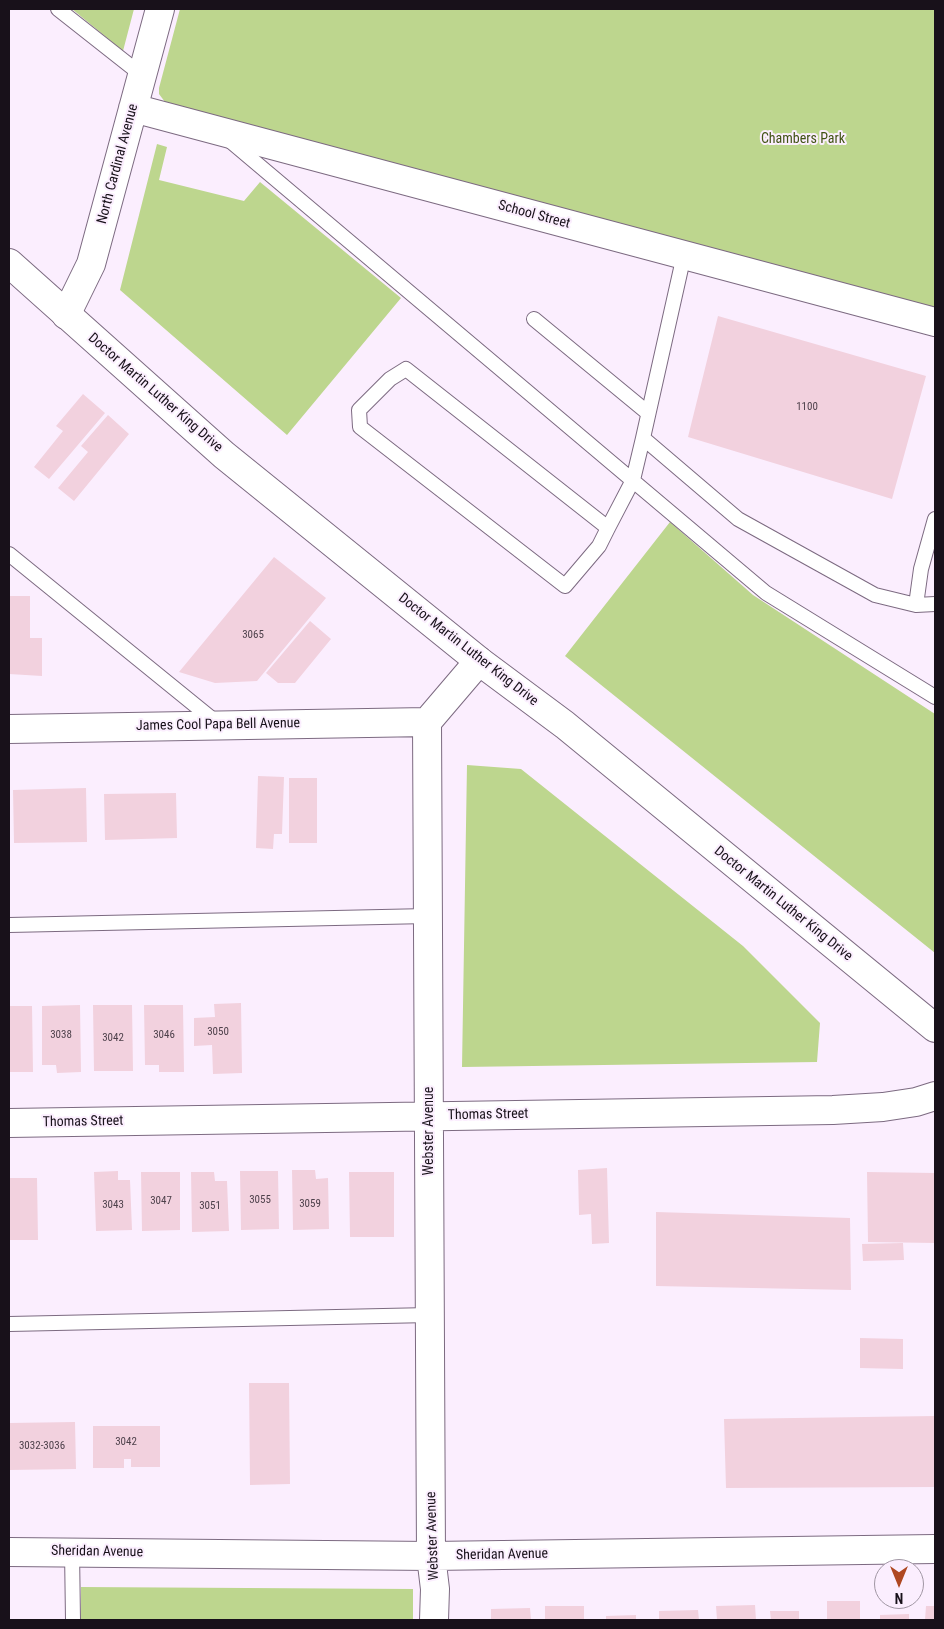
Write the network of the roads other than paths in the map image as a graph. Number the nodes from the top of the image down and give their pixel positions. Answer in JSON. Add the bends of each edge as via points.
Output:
{"nodes":[{"id":1,"x":58,"y":9,"type":"edge"},
{"id":2,"x":160,"y":9,"type":"edge"},
{"id":3,"x":143,"y":76,"type":"junction"},
{"id":4,"x":133,"y":108,"type":"junction"},
{"id":5,"x":218,"y":131,"type":"junction"},
{"id":6,"x":684,"y":255,"type":"junction"},
{"id":7,"x":9,"y":263,"type":"edge"},
{"id":8,"x":66,"y":315,"type":"junction"},
{"id":9,"x":534,"y":319,"type":"dead end"},
{"id":10,"x":935,"y":322,"type":"edge"},
{"id":11,"x":648,"y":413,"type":"junction"},
{"id":12,"x":642,"y":438,"type":"junction"},
{"id":13,"x":633,"y":480,"type":"junction"},
{"id":14,"x":935,"y":519,"type":"edge"},
{"id":15,"x":608,"y":528,"type":"junction"},
{"id":16,"x":9,"y":554,"type":"edge"},
{"id":17,"x":916,"y":604,"type":"junction"},
{"id":18,"x":935,"y":604,"type":"edge"},
{"id":19,"x":479,"y":661,"type":"junction"},
{"id":20,"x":935,"y":697,"type":"edge"},
{"id":21,"x":427,"y":722,"type":"junction"},
{"id":22,"x":220,"y":725,"type":"junction"},
{"id":23,"x":9,"y":729,"type":"edge"},
{"id":24,"x":428,"y":916,"type":"junction"},
{"id":25,"x":9,"y":925,"type":"edge"},
{"id":26,"x":935,"y":1028,"type":"edge"},
{"id":27,"x":935,"y":1096,"type":"edge"},
{"id":28,"x":429,"y":1116,"type":"junction"},
{"id":29,"x":9,"y":1124,"type":"edge"},
{"id":30,"x":430,"y":1315,"type":"junction"},
{"id":31,"x":9,"y":1324,"type":"edge"},
{"id":32,"x":935,"y":1550,"type":"edge"},
{"id":33,"x":72,"y":1551,"type":"junction"},
{"id":34,"x":9,"y":1552,"type":"edge"},
{"id":35,"x":431,"y":1556,"type":"junction"},
{"id":36,"x":73,"y":1620,"type":"edge"},
{"id":37,"x":434,"y":1620,"type":"edge"}],
"edges":[{"from":1,"to":3,"type":"lane"},
{"from":2,"to":3,"type":"street","name":"North Cardinal Avenue"},
{"from":3,"to":4,"type":"street","name":"North Cardinal Avenue"},
{"from":4,"to":5,"type":"street","name":"School Street"},
{"from":4,"to":8,"type":"street","name":"North Cardinal Avenue","via":[[91,264]]},
{"from":5,"to":6,"type":"street","name":"School Street"},
{"from":5,"to":13,"type":"lane"},
{"from":6,"to":10,"type":"street","name":"School Street"},
{"from":6,"to":11,"type":"lane"},
{"from":7,"to":8,"type":"street","name":"Doctor Martin Luther King Drive"},
{"from":8,"to":19,"type":"street","name":"Doctor Martin Luther King Drive","via":[[224,455]]},
{"from":9,"to":11,"type":"lane"},
{"from":11,"to":12,"type":"lane"},
{"from":12,"to":13,"type":"lane"},
{"from":12,"to":17,"type":"lane","via":[[738,519],[875,595]]},
{"from":13,"to":15,"type":"lane"},
{"from":13,"to":20,"type":"lane","via":[[766,593]]},
{"from":14,"to":17,"type":"lane","via":[[921,569]]},
{"from":15,"to":15,"type":"lane","via":[[599,546],[565,586],[360,427],[359,410],[390,379],[406,369]]},
{"from":16,"to":22,"type":"lane"},
{"from":17,"to":18,"type":"lane"},
{"from":19,"to":21,"type":"street"},
{"from":19,"to":26,"type":"street","name":"Doctor Martin Luther King Drive","via":[[565,725]]},
{"from":21,"to":22,"type":"street","name":"James Cool Papa Bell Avenue"},
{"from":21,"to":24,"type":"street","name":"Webster Avenue"},
{"from":22,"to":23,"type":"street","name":"James Cool Papa Bell Avenue"},
{"from":24,"to":25,"type":"lane"},
{"from":24,"to":28,"type":"street","name":"Webster Avenue"},
{"from":27,"to":28,"type":"street","name":"Thomas Street","via":[[916,1102],[833,1110]]},
{"from":28,"to":29,"type":"street","name":"Thomas Street"},
{"from":28,"to":30,"type":"street","name":"Webster Avenue"},
{"from":30,"to":31,"type":"lane"},
{"from":30,"to":35,"type":"street","name":"Webster Avenue"},
{"from":32,"to":35,"type":"street","name":"Sheridan Avenue"},
{"from":33,"to":34,"type":"street","name":"Sheridan Avenue"},
{"from":33,"to":35,"type":"street","name":"Sheridan Avenue"},
{"from":33,"to":36,"type":"lane"},
{"from":35,"to":37,"type":"street","name":"Webster Avenue"}]}
